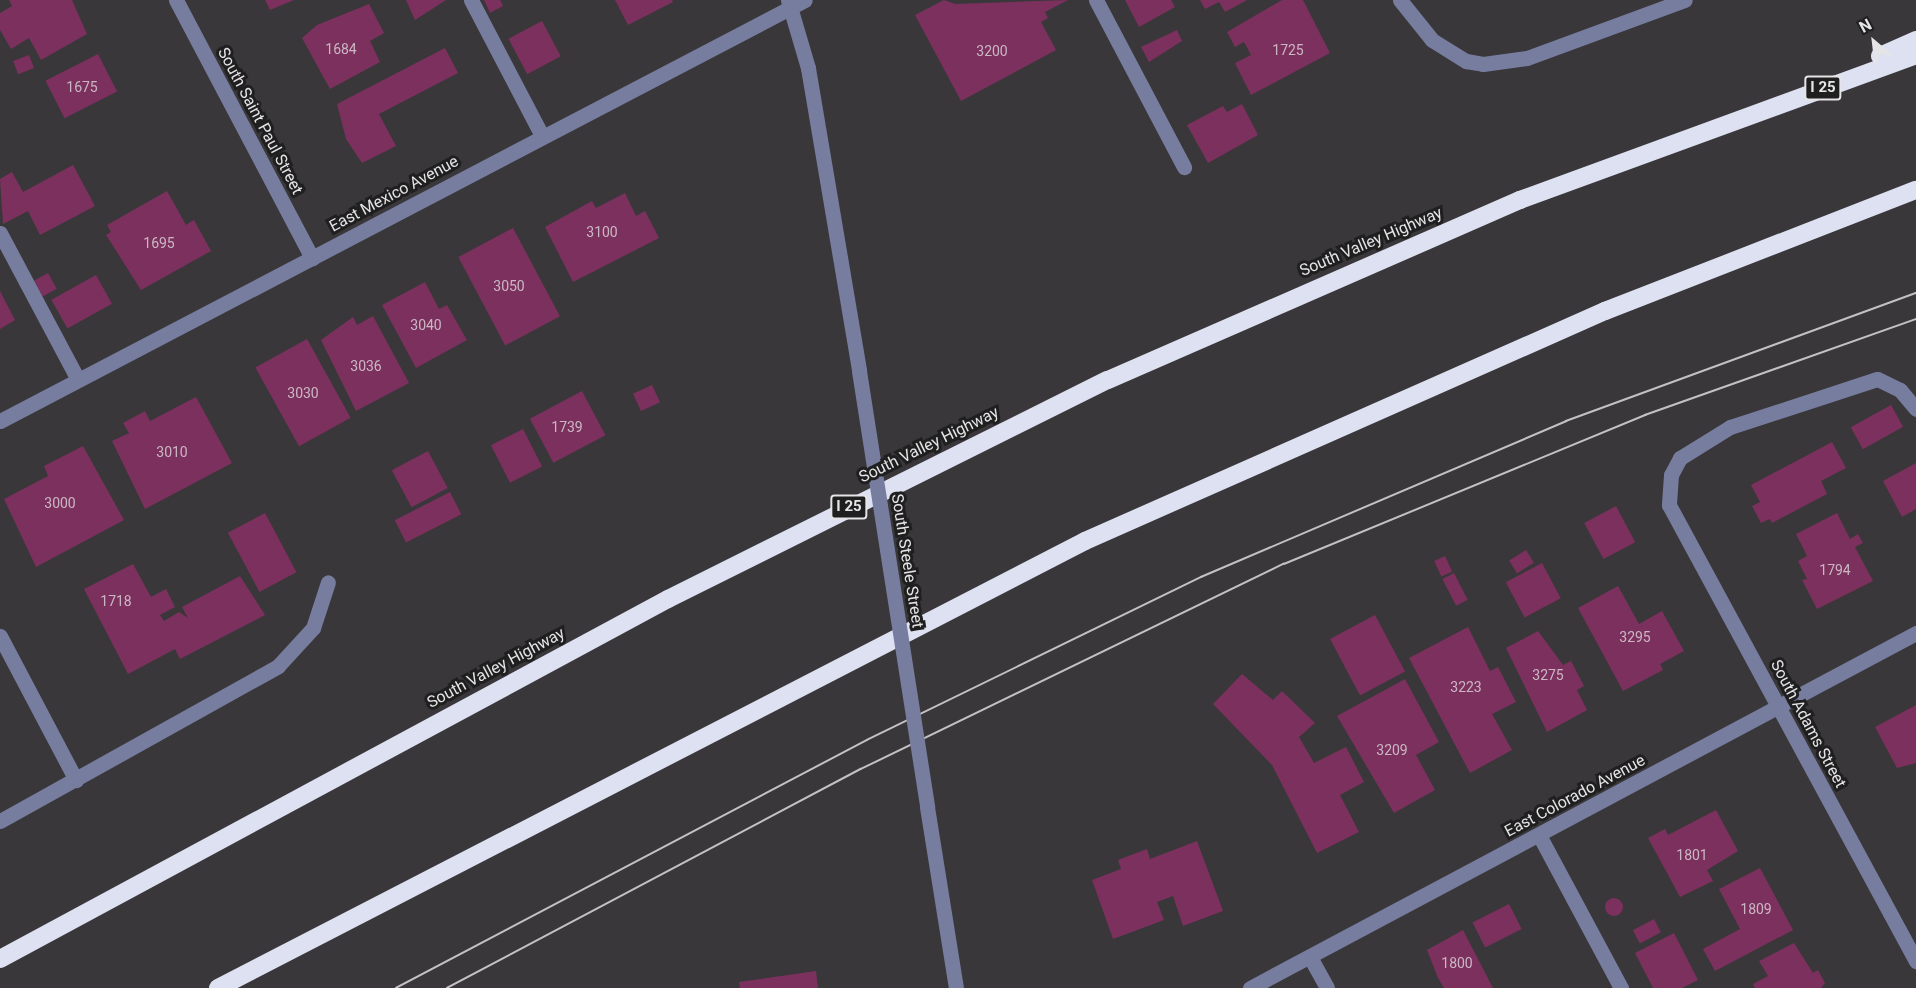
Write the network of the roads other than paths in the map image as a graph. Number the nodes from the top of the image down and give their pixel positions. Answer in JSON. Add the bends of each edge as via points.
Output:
{"nodes":[{"id":1,"x":176,"y":0,"type":"edge"},
{"id":2,"x":471,"y":0,"type":"edge"},
{"id":3,"x":1096,"y":0,"type":"edge"},
{"id":4,"x":1400,"y":0,"type":"edge"},
{"id":5,"x":1685,"y":0,"type":"edge"},
{"id":6,"x":795,"y":2,"type":"edge"},
{"id":7,"x":1916,"y":40,"type":"edge"},
{"id":8,"x":1916,"y":55,"type":"edge"},
{"id":9,"x":1730,"y":121,"type":"junction"},
{"id":10,"x":542,"y":136,"type":"junction"},
{"id":11,"x":1184,"y":167,"type":"dead end"},
{"id":12,"x":1916,"y":190,"type":"edge"},
{"id":13,"x":0,"y":233,"type":"edge"},
{"id":14,"x":312,"y":258,"type":"junction"},
{"id":15,"x":78,"y":380,"type":"junction"},
{"id":16,"x":1916,"y":409,"type":"edge"},
{"id":17,"x":0,"y":421,"type":"edge"},
{"id":18,"x":328,"y":582,"type":"dead end"},
{"id":19,"x":1916,"y":633,"type":"edge"},
{"id":20,"x":0,"y":636,"type":"edge"},
{"id":21,"x":1779,"y":707,"type":"junction"},
{"id":22,"x":76,"y":780,"type":"junction"},
{"id":23,"x":0,"y":821,"type":"edge"},
{"id":24,"x":1539,"y":835,"type":"junction"},
{"id":25,"x":1310,"y":957,"type":"junction"},
{"id":26,"x":0,"y":959,"type":"edge"},
{"id":27,"x":1916,"y":961,"type":"edge"},
{"id":28,"x":218,"y":988,"type":"edge"},
{"id":29,"x":956,"y":988,"type":"edge"},
{"id":30,"x":1250,"y":988,"type":"edge"},
{"id":31,"x":1327,"y":988,"type":"edge"},
{"id":32,"x":1621,"y":988,"type":"edge"}],
"edges":[{"from":1,"to":14,"type":"street","name":"South Saint Paul Street"},
{"from":2,"to":10,"type":"street"},
{"from":3,"to":11,"type":"street"},
{"from":4,"to":5,"type":"street","via":[[1416,25],[1449,52],[1483,64],[1511,61]]},
{"from":6,"to":10,"type":"street","name":"East Mexico Avenue"},
{"from":6,"to":29,"type":"street","name":"South Steele Street","bridge":true},
{"from":7,"to":9,"type":"highway"},
{"from":8,"to":9,"type":"highway","name":"South Valley Highway","number":"I 25"},
{"from":9,"to":26,"type":"highway","name":"South Valley Highway","number":"I 25","via":[[1395,251],[991,436],[520,677]]},
{"from":10,"to":14,"type":"street","name":"East Mexico Avenue"},
{"from":12,"to":28,"type":"highway","via":[[1605,311],[1116,526],[942,611]]},
{"from":13,"to":15,"type":"street"},
{"from":14,"to":15,"type":"street","name":"East Mexico Avenue"},
{"from":15,"to":17,"type":"street","name":"East Mexico Avenue"},
{"from":16,"to":21,"type":"street","name":"South Adams Street","via":[[1900,390],[1877,379],[1730,427],[1680,458],[1671,475],[1669,505]]},
{"from":18,"to":22,"type":"street","via":[[313,628],[278,666]]},
{"from":19,"to":21,"type":"street","name":"East Colorado Avenue"},
{"from":20,"to":22,"type":"street"},
{"from":21,"to":24,"type":"street","name":"East Colorado Avenue"},
{"from":21,"to":27,"type":"street","name":"South Adams Street"},
{"from":22,"to":23,"type":"street"},
{"from":24,"to":25,"type":"street","name":"East Colorado Avenue"},
{"from":24,"to":32,"type":"street"},
{"from":25,"to":30,"type":"street","name":"East Colorado Avenue"},
{"from":25,"to":31,"type":"street"}]}
